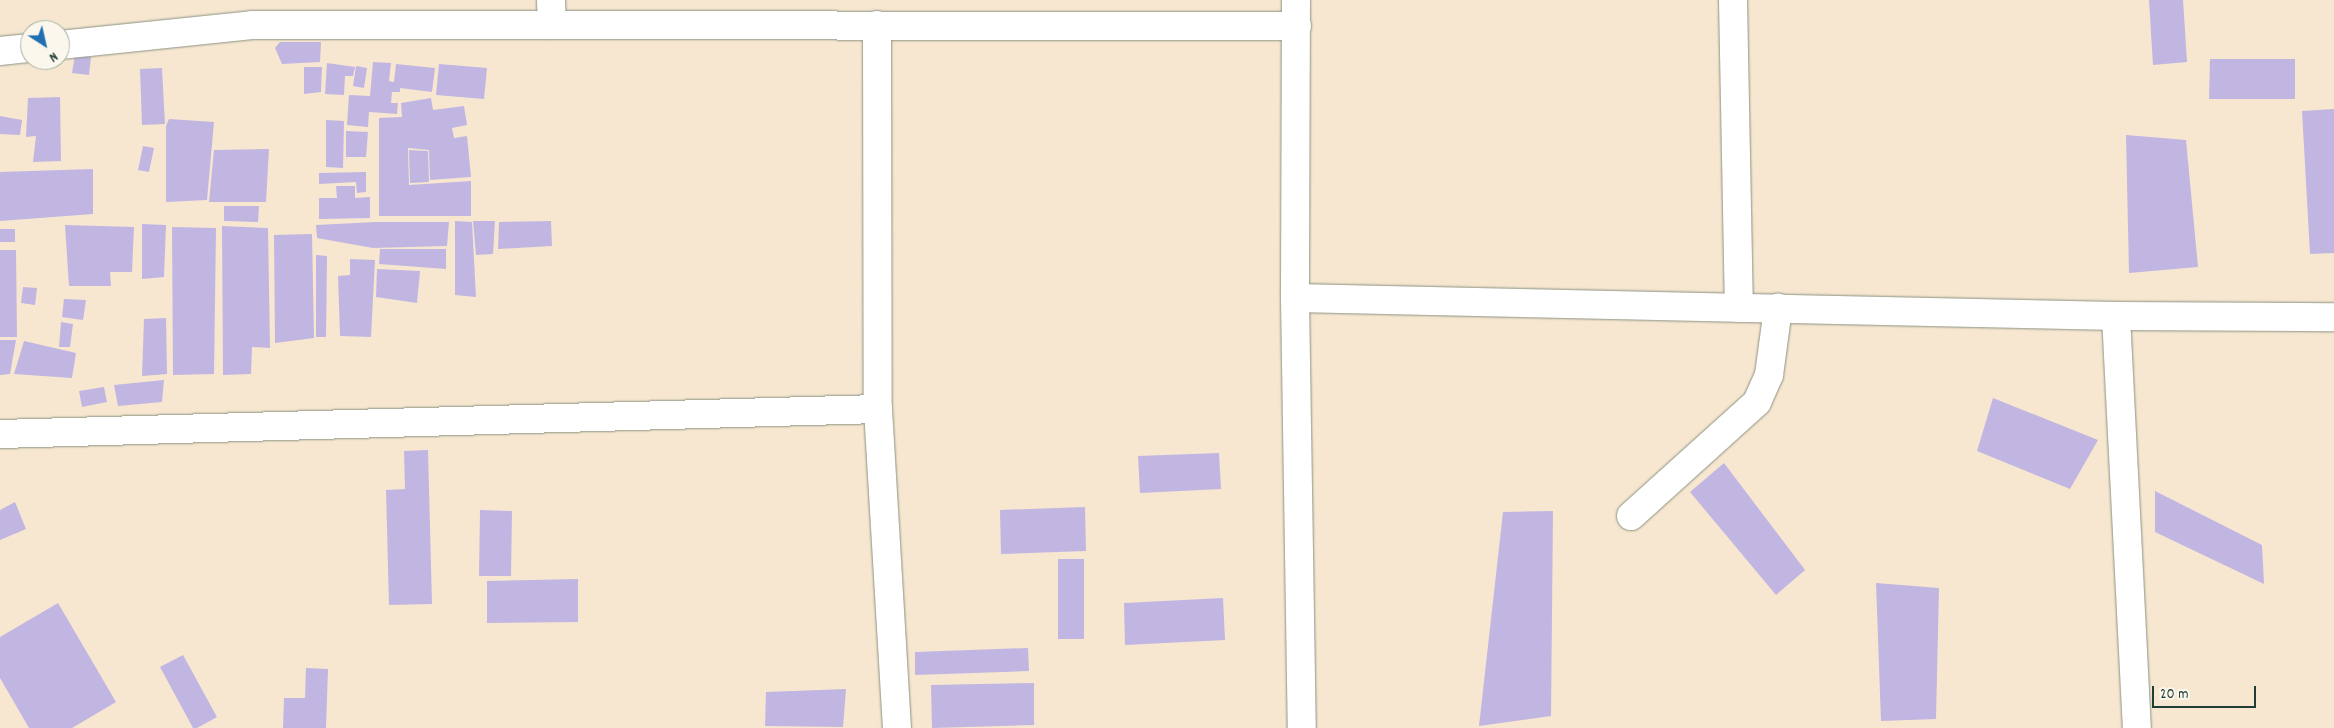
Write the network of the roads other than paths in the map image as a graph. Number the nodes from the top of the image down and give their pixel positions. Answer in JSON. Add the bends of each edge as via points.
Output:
{"nodes":[{"id":1,"x":1733,"y":0,"type":"edge"},
{"id":2,"x":551,"y":13,"type":"edge"},
{"id":3,"x":1296,"y":13,"type":"edge"},
{"id":4,"x":877,"y":25,"type":"junction"},
{"id":5,"x":70,"y":44,"type":"edge"},
{"id":6,"x":20,"y":49,"type":"edge"},
{"id":7,"x":0,"y":51,"type":"edge"},
{"id":8,"x":1295,"y":298,"type":"junction"},
{"id":9,"x":1739,"y":308,"type":"junction"},
{"id":10,"x":1778,"y":308,"type":"junction"},
{"id":11,"x":2116,"y":316,"type":"junction"},
{"id":12,"x":2334,"y":317,"type":"edge"},
{"id":13,"x":878,"y":408,"type":"junction"},
{"id":14,"x":0,"y":434,"type":"edge"},
{"id":15,"x":1631,"y":516,"type":"dead end"},
{"id":16,"x":897,"y":728,"type":"edge"},
{"id":17,"x":1302,"y":728,"type":"edge"},
{"id":18,"x":2137,"y":728,"type":"edge"}],
"edges":[{"from":1,"to":9,"type":"street"},
{"from":2,"to":4,"type":"street"},
{"from":2,"to":5,"type":"street","via":[[252,26]]},
{"from":3,"to":4,"type":"street"},
{"from":3,"to":8,"type":"street"},
{"from":4,"to":13,"type":"street"},
{"from":6,"to":7,"type":"street"},
{"from":8,"to":9,"type":"street"},
{"from":8,"to":17,"type":"street"},
{"from":9,"to":10,"type":"street"},
{"from":10,"to":11,"type":"street"},
{"from":10,"to":15,"type":"street","via":[[1769,375],[1756,402]]},
{"from":11,"to":12,"type":"street"},
{"from":11,"to":18,"type":"street"},
{"from":13,"to":14,"type":"street"},
{"from":13,"to":16,"type":"street"}]}
